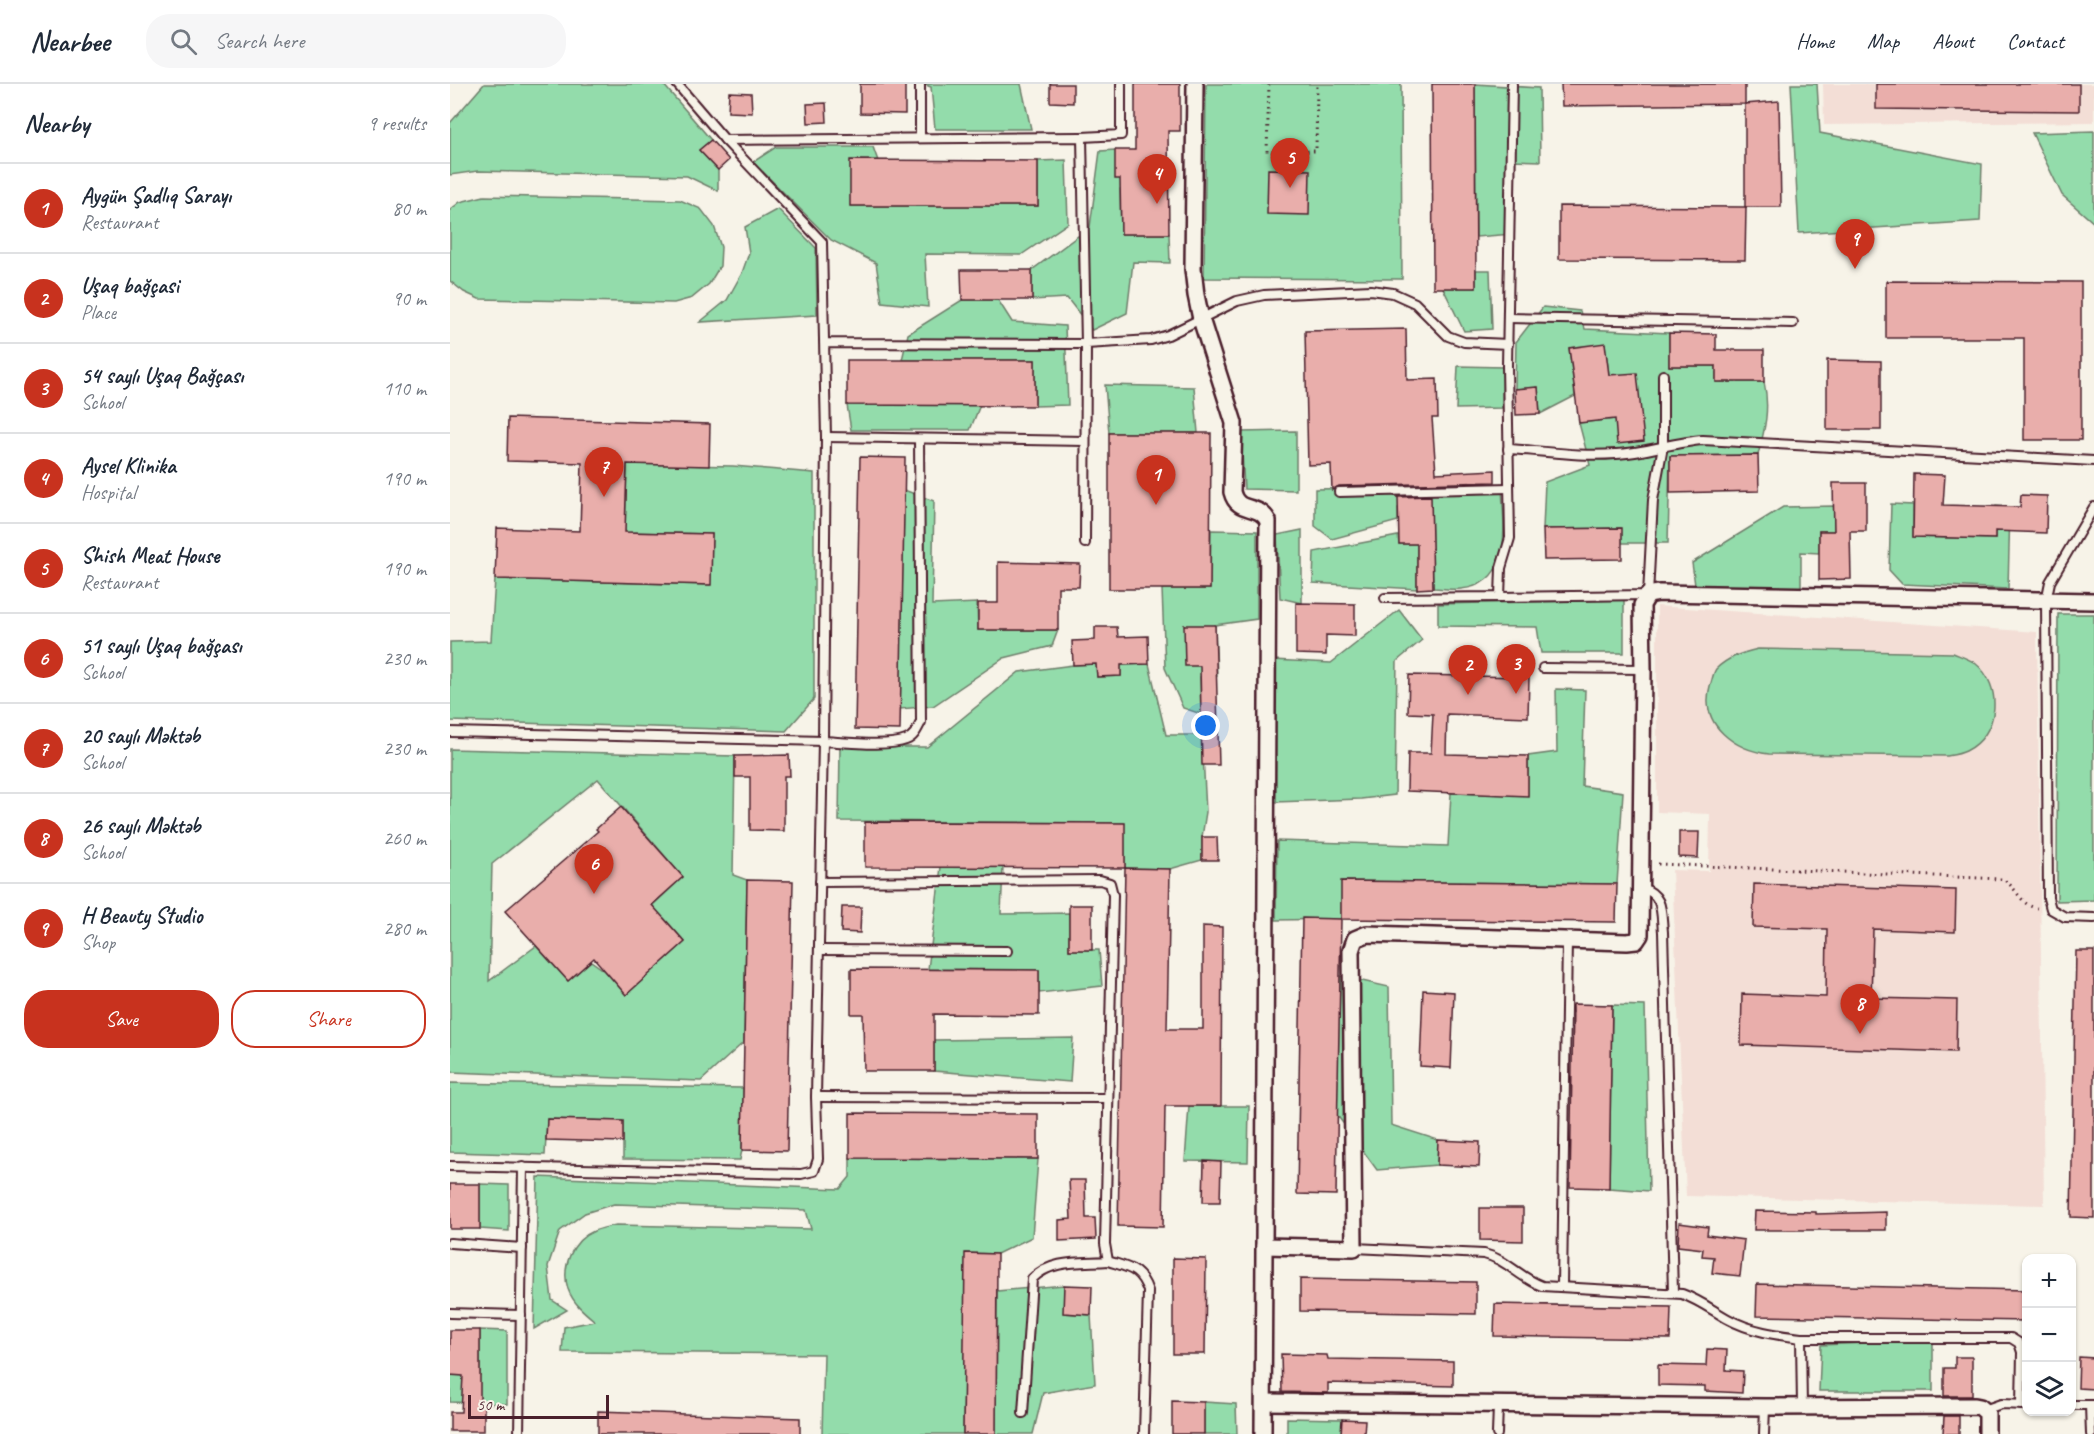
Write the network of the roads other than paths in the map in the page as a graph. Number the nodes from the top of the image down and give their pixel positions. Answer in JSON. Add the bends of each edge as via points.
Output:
{"nodes":[{"id":1,"x":677,"y":84,"type":"edge"},
{"id":2,"x":920,"y":84,"type":"edge"},
{"id":3,"x":1121,"y":84,"type":"edge"},
{"id":4,"x":1195,"y":84,"type":"edge"},
{"id":5,"x":1512,"y":84,"type":"edge"},
{"id":6,"x":1082,"y":137,"type":"junction"},
{"id":7,"x":920,"y":138,"type":"junction"},
{"id":8,"x":725,"y":140,"type":"junction"},
{"id":9,"x":1509,"y":318,"type":"junction"},
{"id":10,"x":1202,"y":319,"type":"junction"},
{"id":11,"x":1792,"y":323,"type":"dead end"},
{"id":12,"x":824,"y":343,"type":"junction"},
{"id":13,"x":1086,"y":344,"type":"junction"},
{"id":14,"x":1508,"y":344,"type":"junction"},
{"id":15,"x":1663,"y":375,"type":"dead end"},
{"id":16,"x":826,"y":437,"type":"junction"},
{"id":17,"x":919,"y":439,"type":"junction"},
{"id":18,"x":1085,"y":441,"type":"junction"},
{"id":19,"x":1663,"y":446,"type":"junction"},
{"id":20,"x":1508,"y":449,"type":"junction"},
{"id":21,"x":2094,"y":461,"type":"edge"},
{"id":22,"x":1509,"y":489,"type":"junction"},
{"id":23,"x":1339,"y":492,"type":"dead end"},
{"id":24,"x":2094,"y":507,"type":"edge"},
{"id":25,"x":1085,"y":543,"type":"dead end"},
{"id":26,"x":1648,"y":595,"type":"junction"},
{"id":27,"x":1500,"y":597,"type":"junction"},
{"id":28,"x":1385,"y":598,"type":"dead end"},
{"id":29,"x":2046,"y":601,"type":"junction"},
{"id":30,"x":2094,"y":602,"type":"edge"},
{"id":31,"x":1543,"y":668,"type":"dead end"},
{"id":32,"x":1643,"y":669,"type":"junction"},
{"id":33,"x":450,"y":732,"type":"edge"},
{"id":34,"x":823,"y":741,"type":"junction"},
{"id":35,"x":820,"y":882,"type":"junction"},
{"id":36,"x":1641,"y":888,"type":"junction"},
{"id":37,"x":2094,"y":918,"type":"edge"},
{"id":38,"x":1567,"y":940,"type":"junction"},
{"id":39,"x":819,"y":950,"type":"junction"},
{"id":40,"x":1007,"y":951,"type":"dead end"},
{"id":41,"x":816,"y":1097,"type":"junction"},
{"id":42,"x":1107,"y":1098,"type":"junction"},
{"id":43,"x":450,"y":1166,"type":"edge"},
{"id":44,"x":523,"y":1167,"type":"junction"},
{"id":45,"x":450,"y":1243,"type":"edge"},
{"id":46,"x":1264,"y":1246,"type":"junction"},
{"id":47,"x":522,"y":1248,"type":"junction"},
{"id":48,"x":1354,"y":1248,"type":"junction"},
{"id":49,"x":1108,"y":1261,"type":"junction"},
{"id":50,"x":1562,"y":1287,"type":"junction"},
{"id":51,"x":1673,"y":1292,"type":"junction"},
{"id":52,"x":450,"y":1313,"type":"edge"},
{"id":53,"x":521,"y":1315,"type":"junction"},
{"id":54,"x":1801,"y":1338,"type":"junction"},
{"id":55,"x":2022,"y":1362,"type":"edge"},
{"id":56,"x":1264,"y":1402,"type":"junction"},
{"id":57,"x":2022,"y":1405,"type":"edge"},
{"id":58,"x":2076,"y":1405,"type":"edge"},
{"id":59,"x":2092,"y":1405,"type":"edge"},
{"id":60,"x":1498,"y":1406,"type":"junction"},
{"id":61,"x":1765,"y":1407,"type":"junction"},
{"id":62,"x":1802,"y":1407,"type":"junction"},
{"id":63,"x":1984,"y":1410,"type":"junction"},
{"id":64,"x":1023,"y":1413,"type":"dead end"},
{"id":65,"x":519,"y":1434,"type":"edge"},
{"id":66,"x":1144,"y":1434,"type":"edge"},
{"id":67,"x":1263,"y":1434,"type":"edge"},
{"id":68,"x":1497,"y":1434,"type":"edge"},
{"id":69,"x":1764,"y":1434,"type":"edge"},
{"id":70,"x":1988,"y":1434,"type":"edge"},
{"id":71,"x":2091,"y":1434,"type":"edge"}],
"edges":[{"from":1,"to":8,"type":"lane"},
{"from":2,"to":7,"type":"lane"},
{"from":3,"to":6,"type":"lane","via":[[1121,135]]},
{"from":4,"to":10,"type":"street","via":[[1193,270]]},
{"from":5,"to":9,"type":"lane"},
{"from":6,"to":7,"type":"lane"},
{"from":6,"to":13,"type":"lane"},
{"from":7,"to":8,"type":"lane"},
{"from":8,"to":12,"type":"lane","via":[[822,242]]},
{"from":9,"to":11,"type":"lane"},
{"from":9,"to":14,"type":"lane"},
{"from":10,"to":13,"type":"lane","via":[[1150,340]]},
{"from":10,"to":14,"type":"lane","via":[[1237,301],[1263,295],[1371,290],[1393,293],[1415,303],[1448,336],[1464,342]]},
{"from":10,"to":46,"type":"street","via":[[1234,423],[1234,500],[1259,510],[1268,521]]},
{"from":12,"to":13,"type":"lane"},
{"from":12,"to":16,"type":"lane"},
{"from":13,"to":18,"type":"lane"},
{"from":14,"to":20,"type":"lane"},
{"from":15,"to":19,"type":"lane"},
{"from":16,"to":17,"type":"lane"},
{"from":16,"to":34,"type":"lane"},
{"from":17,"to":18,"type":"lane"},
{"from":17,"to":34,"type":"lane","via":[[921,722],[915,734],[891,743]]},
{"from":18,"to":25,"type":"lane"},
{"from":19,"to":20,"type":"lane","via":[[1596,455]]},
{"from":19,"to":21,"type":"lane","via":[[1703,440]]},
{"from":19,"to":26,"type":"lane","via":[[1653,500]]},
{"from":20,"to":22,"type":"lane"},
{"from":22,"to":23,"type":"lane"},
{"from":22,"to":27,"type":"lane","via":[[1510,538],[1501,568]]},
{"from":24,"to":29,"type":"lane","via":[[2050,582]]},
{"from":26,"to":27,"type":"lane"},
{"from":26,"to":29,"type":"street"},
{"from":26,"to":32,"type":"street","via":[[1642,605]]},
{"from":27,"to":28,"type":"lane"},
{"from":29,"to":30,"type":"street"},
{"from":29,"to":37,"type":"lane","via":[[2048,898],[2051,909],[2065,917]]},
{"from":31,"to":32,"type":"lane"},
{"from":32,"to":36,"type":"street"},
{"from":33,"to":34,"type":"lane"},
{"from":34,"to":35,"type":"lane"},
{"from":35,"to":39,"type":"lane"},
{"from":35,"to":42,"type":"lane","via":[[1110,883],[1113,895]]},
{"from":36,"to":38,"type":"street","via":[[1640,935],[1636,941]]},
{"from":36,"to":51,"type":"lane","via":[[1652,891],[1660,902],[1663,932]]},
{"from":38,"to":48,"type":"street","via":[[1367,934],[1355,939],[1351,951]]},
{"from":38,"to":50,"type":"lane"},
{"from":39,"to":40,"type":"lane"},
{"from":39,"to":41,"type":"lane"},
{"from":41,"to":42,"type":"lane"},
{"from":41,"to":44,"type":"lane","via":[[818,1159],[814,1171],[801,1174]]},
{"from":42,"to":49,"type":"lane"},
{"from":43,"to":44,"type":"lane"},
{"from":44,"to":47,"type":"lane"},
{"from":45,"to":47,"type":"lane"},
{"from":46,"to":48,"type":"street"},
{"from":46,"to":56,"type":"street"},
{"from":47,"to":53,"type":"lane"},
{"from":48,"to":50,"type":"lane","via":[[1484,1254],[1494,1256],[1532,1282]]},
{"from":49,"to":64,"type":"lane","via":[[1051,1266],[1032,1279]]},
{"from":49,"to":66,"type":"lane","via":[[1134,1269],[1148,1291]]},
{"from":50,"to":51,"type":"lane"},
{"from":51,"to":54,"type":"lane","via":[[1697,1299],[1744,1326]]},
{"from":52,"to":53,"type":"lane"},
{"from":53,"to":65,"type":"lane"},
{"from":54,"to":55,"type":"lane","via":[[2011,1338],[2019,1343]]},
{"from":54,"to":62,"type":"lane"},
{"from":56,"to":60,"type":"street"},
{"from":56,"to":67,"type":"street"},
{"from":57,"to":63,"type":"lane","via":[[2001,1404]]},
{"from":58,"to":59,"type":"lane"},
{"from":59,"to":71,"type":"lane"},
{"from":60,"to":61,"type":"street"},
{"from":60,"to":68,"type":"lane"},
{"from":61,"to":62,"type":"street"},
{"from":61,"to":69,"type":"lane"},
{"from":62,"to":63,"type":"street","via":[[1975,1406]]},
{"from":63,"to":70,"type":"street"}]}
